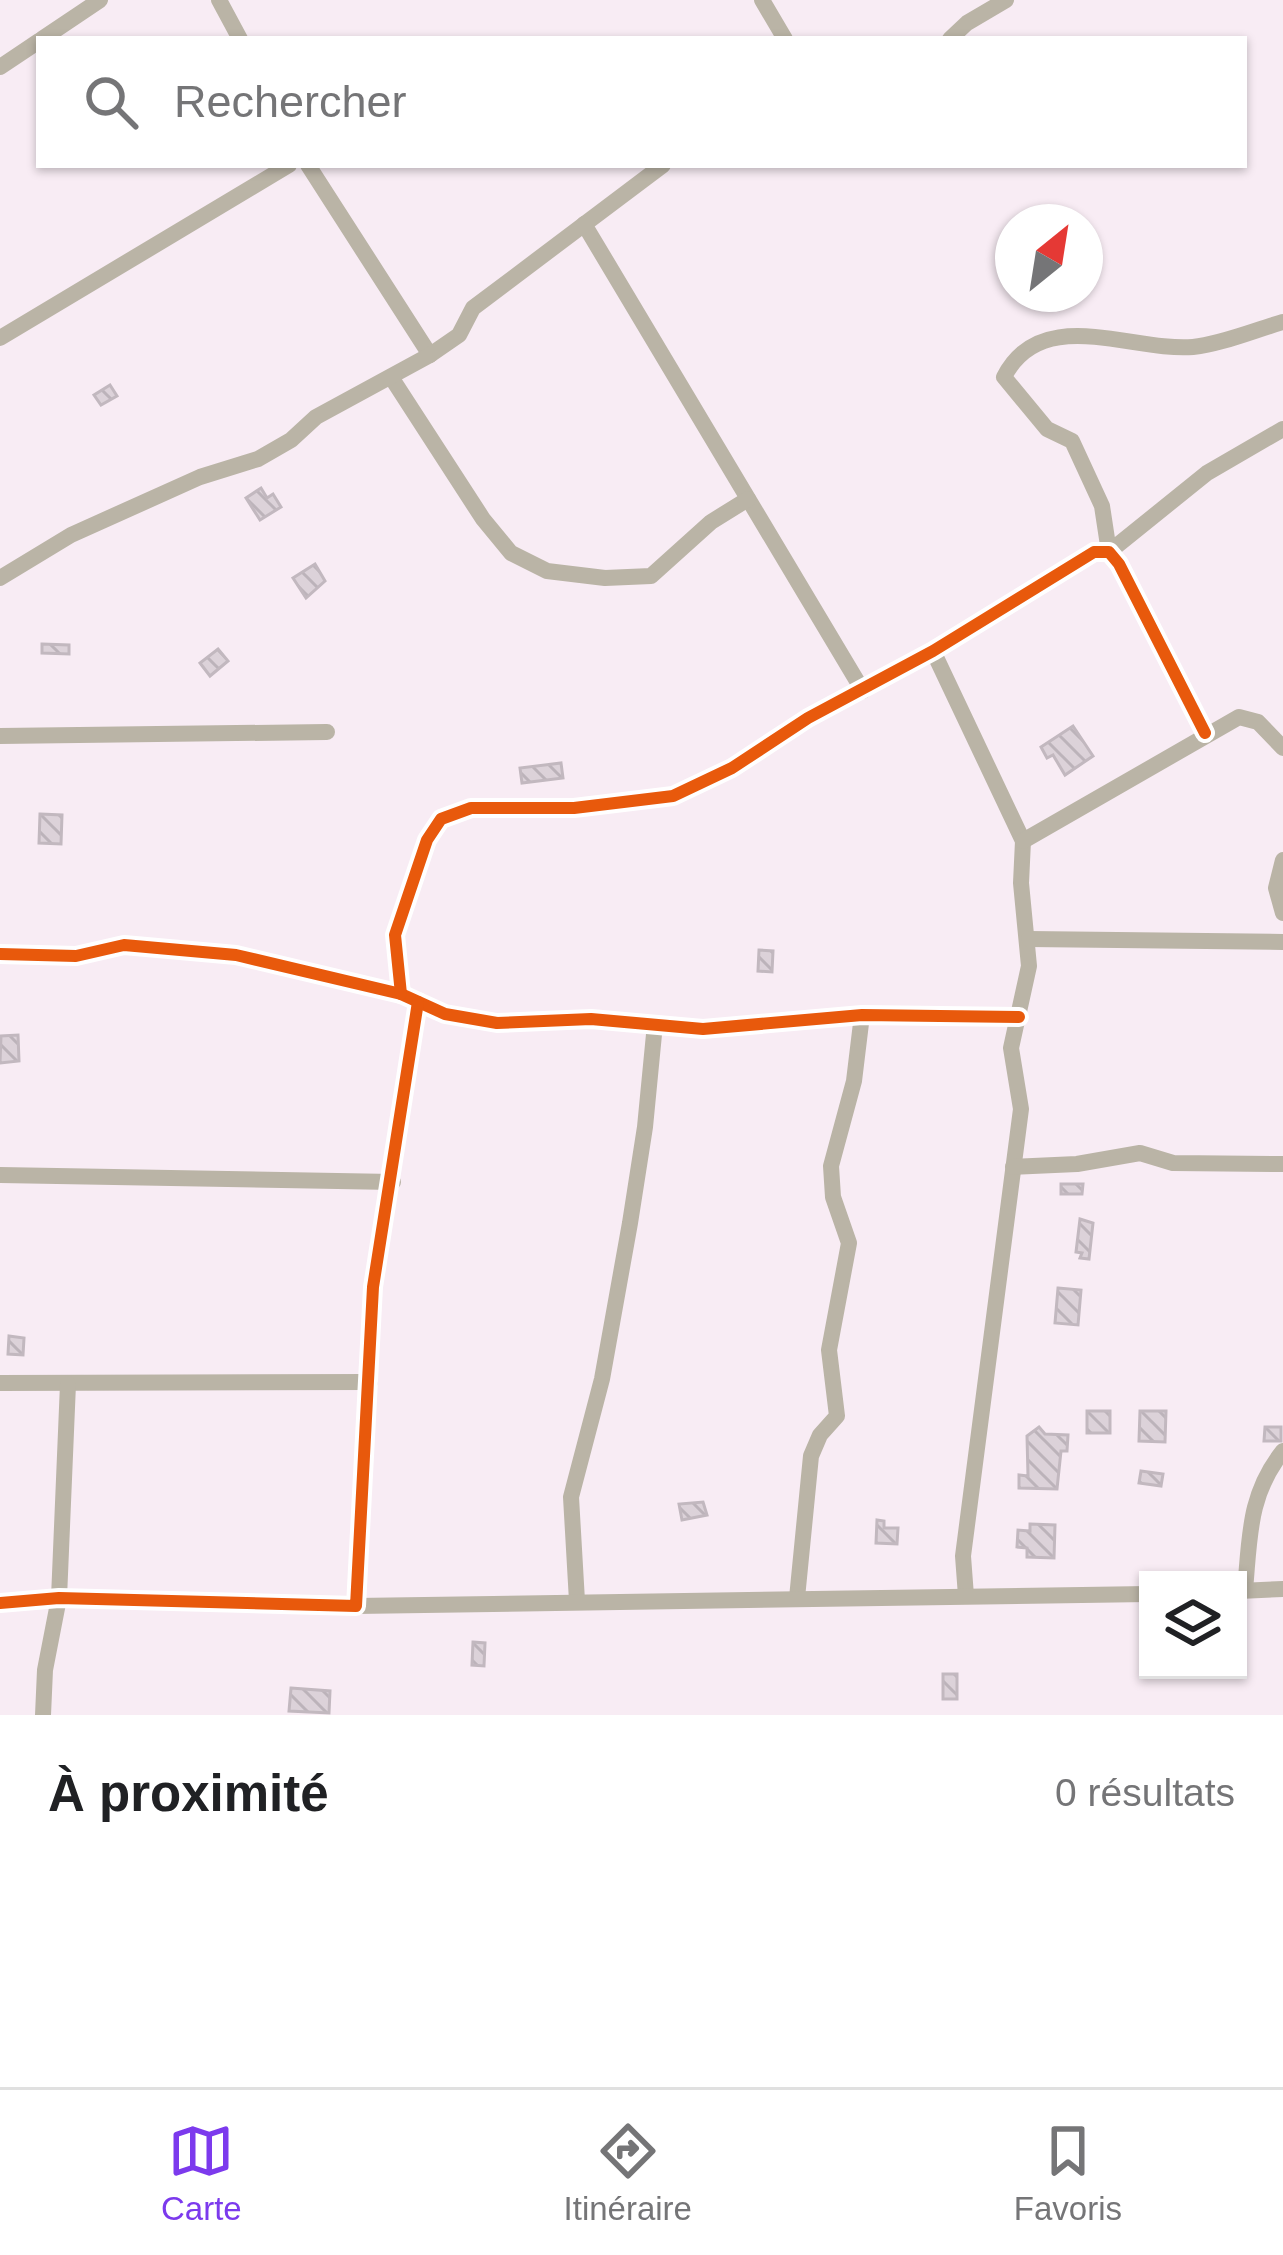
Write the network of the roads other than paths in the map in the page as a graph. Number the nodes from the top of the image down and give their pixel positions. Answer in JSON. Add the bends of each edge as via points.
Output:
{"nodes":[{"id":1,"x":100,"y":0,"type":"edge"},
{"id":2,"x":219,"y":0,"type":"edge"},
{"id":3,"x":762,"y":0,"type":"edge"},
{"id":4,"x":1006,"y":0,"type":"edge"},
{"id":5,"x":47,"y":36,"type":"edge"},
{"id":6,"x":238,"y":36,"type":"edge"},
{"id":7,"x":783,"y":36,"type":"edge"},
{"id":8,"x":953,"y":36,"type":"edge"},
{"id":9,"x":36,"y":43,"type":"edge"},
{"id":10,"x":0,"y":68,"type":"edge"},
{"id":11,"x":284,"y":168,"type":"edge"},
{"id":12,"x":310,"y":168,"type":"edge"},
{"id":13,"x":659,"y":168,"type":"edge"},
{"id":14,"x":584,"y":224,"type":"junction"},
{"id":15,"x":1283,"y":322,"type":"edge"},
{"id":16,"x":0,"y":338,"type":"edge"},
{"id":17,"x":430,"y":356,"type":"junction"},
{"id":18,"x":391,"y":377,"type":"junction"},
{"id":19,"x":1283,"y":429,"type":"edge"},
{"id":20,"x":748,"y":499,"type":"junction"},
{"id":21,"x":1109,"y":552,"type":"junction"},
{"id":22,"x":0,"y":578,"type":"edge"},
{"id":23,"x":932,"y":651,"type":"junction"},
{"id":24,"x":862,"y":691,"type":"junction"},
{"id":25,"x":327,"y":732,"type":"dead end"},
{"id":26,"x":1205,"y":733,"type":"junction"},
{"id":27,"x":0,"y":736,"type":"edge"},
{"id":28,"x":1283,"y":748,"type":"edge"},
{"id":29,"x":1023,"y":842,"type":"junction"},
{"id":30,"x":1283,"y":860,"type":"edge"},
{"id":31,"x":1283,"y":913,"type":"edge"},
{"id":32,"x":1029,"y":939,"type":"junction"},
{"id":33,"x":1283,"y":942,"type":"edge"},
{"id":34,"x":0,"y":954,"type":"edge"},
{"id":35,"x":410,"y":998,"type":"junction"},
{"id":36,"x":862,"y":1015,"type":"junction"},
{"id":37,"x":1019,"y":1018,"type":"junction"},
{"id":38,"x":655,"y":1024,"type":"junction"},
{"id":39,"x":1283,"y":1164,"type":"edge"},
{"id":40,"x":1013,"y":1167,"type":"junction"},
{"id":41,"x":0,"y":1174,"type":"edge"},
{"id":42,"x":393,"y":1182,"type":"junction"},
{"id":43,"x":370,"y":1382,"type":"junction"},
{"id":44,"x":0,"y":1383,"type":"edge"},
{"id":45,"x":68,"y":1384,"type":"junction"},
{"id":46,"x":1283,"y":1451,"type":"edge"},
{"id":47,"x":1244,"y":1571,"type":"edge"},
{"id":48,"x":1283,"y":1589,"type":"edge"},
{"id":49,"x":1247,"y":1590,"type":"edge"},
{"id":50,"x":1139,"y":1594,"type":"edge"},
{"id":51,"x":966,"y":1596,"type":"junction"},
{"id":52,"x":58,"y":1598,"type":"junction"},
{"id":53,"x":797,"y":1598,"type":"junction"},
{"id":54,"x":578,"y":1601,"type":"junction"},
{"id":55,"x":0,"y":1603,"type":"edge"},
{"id":56,"x":356,"y":1606,"type":"junction"},
{"id":57,"x":44,"y":1715,"type":"edge"}],
"edges":[{"from":1,"to":5,"type":"street"},
{"from":2,"to":6,"type":"street"},
{"from":3,"to":7,"type":"street"},
{"from":4,"to":8,"type":"street"},
{"from":9,"to":10,"type":"street"},
{"from":11,"to":16,"type":"street"},
{"from":12,"to":17,"type":"street"},
{"from":13,"to":14,"type":"street"},
{"from":14,"to":17,"type":"street","via":[[473,308],[459,335]]},
{"from":14,"to":20,"type":"street"},
{"from":15,"to":21,"type":"street","via":[[1192,347],[1076,334],[1015,356],[1004,376],[1047,429],[1072,441],[1102,506]]},
{"from":17,"to":18,"type":"street"},
{"from":18,"to":20,"type":"street","via":[[483,519],[511,553],[547,572],[652,576]]},
{"from":18,"to":22,"type":"street","via":[[258,459],[71,535]]},
{"from":19,"to":21,"type":"street","via":[[1208,473]]},
{"from":20,"to":24,"type":"street"},
{"from":21,"to":23,"type":"street","via":[[1094,552]]},
{"from":21,"to":26,"type":"street"},
{"from":23,"to":24,"type":"street"},
{"from":23,"to":29,"type":"street"},
{"from":24,"to":35,"type":"street","via":[[673,796],[574,808],[471,808],[441,819],[395,935]]},
{"from":25,"to":27,"type":"street"},
{"from":26,"to":28,"type":"street","via":[[1239,717],[1258,722]]},
{"from":26,"to":29,"type":"street"},
{"from":29,"to":32,"type":"street"},
{"from":30,"to":31,"type":"street","via":[[1276,888]]},
{"from":32,"to":33,"type":"street"},
{"from":32,"to":37,"type":"street"},
{"from":34,"to":35,"type":"street","via":[[166,947],[236,955]]},
{"from":35,"to":38,"type":"street","via":[[445,1015],[497,1023]]},
{"from":35,"to":42,"type":"street"},
{"from":36,"to":37,"type":"street"},
{"from":36,"to":38,"type":"street","via":[[703,1029]]},
{"from":36,"to":53,"type":"street","via":[[831,1166],[849,1243],[829,1350],[837,1416],[811,1456]]},
{"from":37,"to":40,"type":"street","via":[[1011,1048],[1021,1109]]},
{"from":38,"to":54,"type":"street","via":[[626,1245],[571,1497]]},
{"from":39,"to":40,"type":"street","via":[[1173,1162],[1140,1153]]},
{"from":40,"to":51,"type":"street","via":[[963,1556]]},
{"from":41,"to":42,"type":"street"},
{"from":42,"to":43,"type":"street","via":[[373,1287]]},
{"from":43,"to":45,"type":"street"},
{"from":43,"to":56,"type":"street"},
{"from":44,"to":45,"type":"street"},
{"from":45,"to":52,"type":"street"},
{"from":46,"to":47,"type":"street","via":[[1253,1506]]},
{"from":48,"to":49,"type":"street"},
{"from":50,"to":51,"type":"street"},
{"from":51,"to":53,"type":"street"},
{"from":52,"to":55,"type":"street"},
{"from":52,"to":56,"type":"street"},
{"from":52,"to":57,"type":"street"},
{"from":53,"to":54,"type":"street"},
{"from":54,"to":56,"type":"street"}]}
